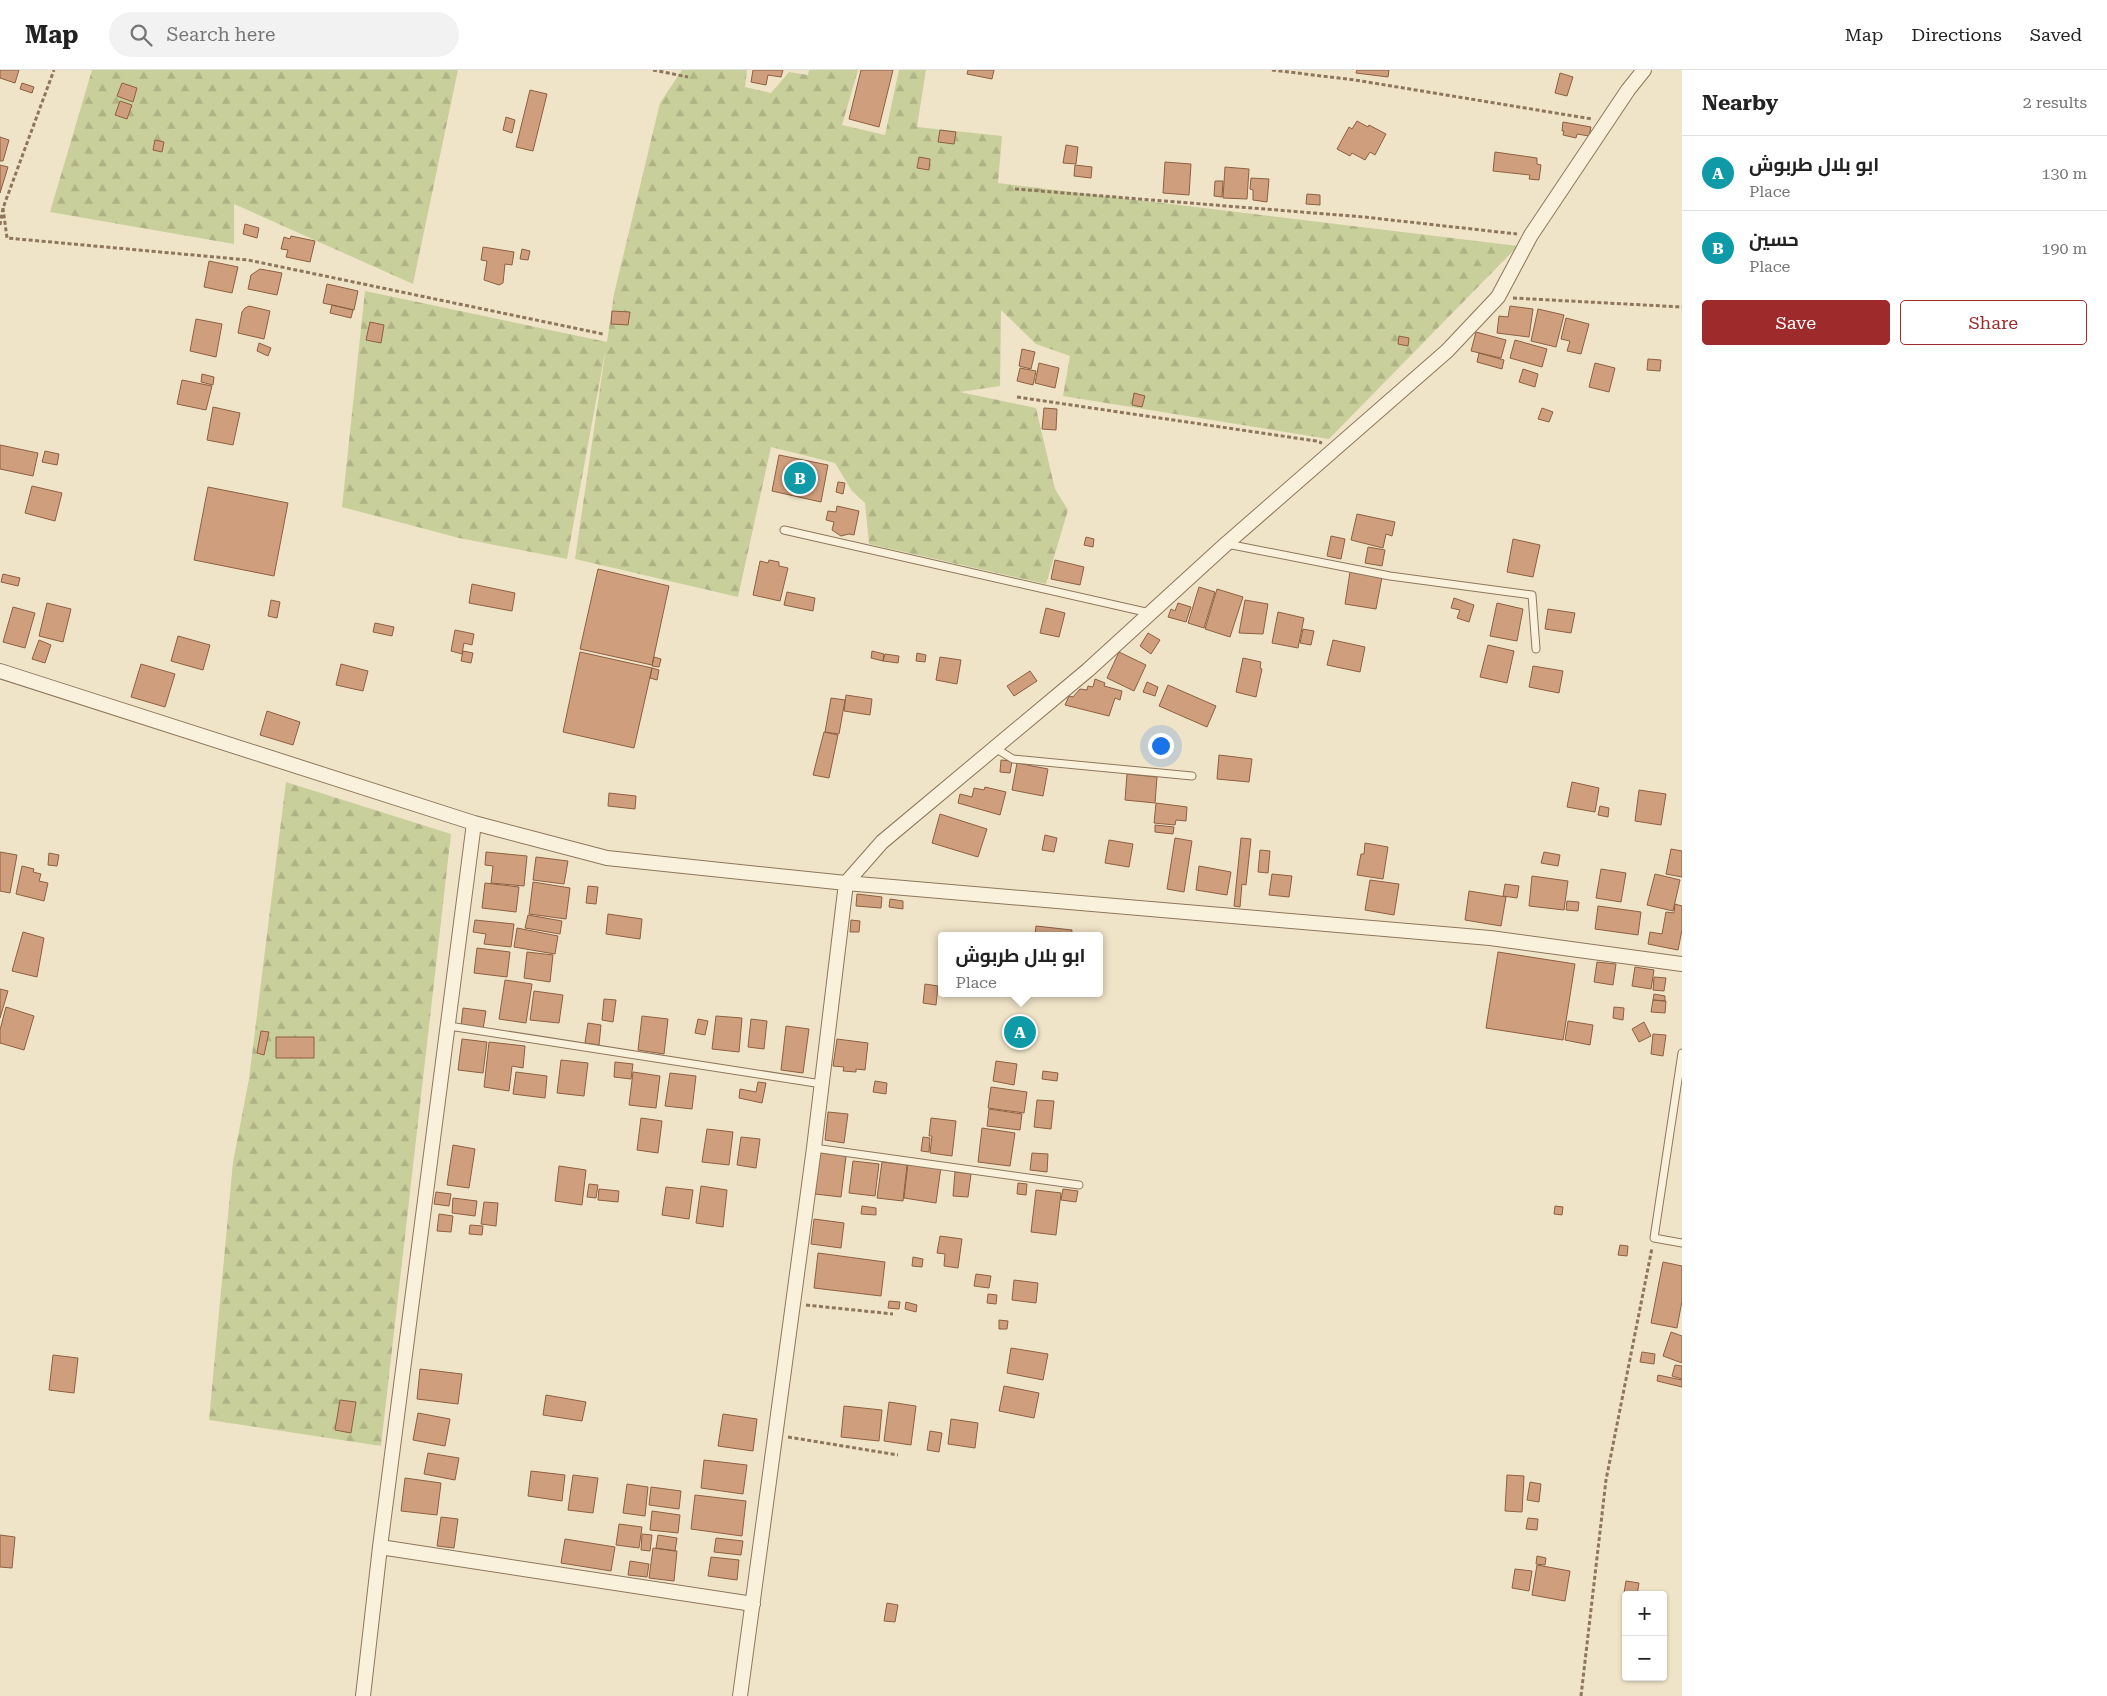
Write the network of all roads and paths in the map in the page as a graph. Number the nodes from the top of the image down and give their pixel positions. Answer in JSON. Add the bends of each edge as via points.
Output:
{"nodes":[{"id":1,"x":54,"y":70,"type":"edge"},
{"id":2,"x":653,"y":70,"type":"edge"},
{"id":3,"x":1272,"y":70,"type":"edge"},
{"id":4,"x":1644,"y":70,"type":"edge"},
{"id":5,"x":688,"y":78,"type":"dead end"},
{"id":6,"x":1607,"y":121,"type":"junction"},
{"id":7,"x":1014,"y":189,"type":"dead end"},
{"id":8,"x":3,"y":208,"type":"junction"},
{"id":9,"x":0,"y":225,"type":"edge"},
{"id":10,"x":1531,"y":235,"type":"junction"},
{"id":11,"x":1498,"y":297,"type":"junction"},
{"id":12,"x":1682,"y":307,"type":"edge"},
{"id":13,"x":603,"y":334,"type":"dead end"},
{"id":14,"x":1017,"y":397,"type":"dead end"},
{"id":15,"x":1336,"y":448,"type":"junction"},
{"id":16,"x":784,"y":530,"type":"dead end"},
{"id":17,"x":1226,"y":544,"type":"junction"},
{"id":18,"x":1151,"y":613,"type":"junction"},
{"id":19,"x":1536,"y":649,"type":"dead end"},
{"id":20,"x":0,"y":671,"type":"edge"},
{"id":21,"x":995,"y":748,"type":"junction"},
{"id":22,"x":1192,"y":776,"type":"dead end"},
{"id":23,"x":474,"y":823,"type":"junction"},
{"id":24,"x":846,"y":883,"type":"junction"},
{"id":25,"x":1682,"y":964,"type":"edge"},
{"id":26,"x":449,"y":1026,"type":"junction"},
{"id":27,"x":1682,"y":1053,"type":"edge"},
{"id":28,"x":822,"y":1084,"type":"junction"},
{"id":29,"x":814,"y":1148,"type":"junction"},
{"id":30,"x":1078,"y":1185,"type":"dead end"},
{"id":31,"x":1654,"y":1238,"type":"junction"},
{"id":32,"x":1682,"y":1243,"type":"edge"},
{"id":33,"x":793,"y":1304,"type":"junction"},
{"id":34,"x":893,"y":1314,"type":"dead end"},
{"id":35,"x":776,"y":1435,"type":"junction"},
{"id":36,"x":898,"y":1455,"type":"dead end"},
{"id":37,"x":380,"y":1547,"type":"junction"},
{"id":38,"x":753,"y":1604,"type":"junction"},
{"id":39,"x":363,"y":1696,"type":"edge"},
{"id":40,"x":740,"y":1696,"type":"edge"},
{"id":41,"x":1581,"y":1696,"type":"edge"}],
"edges":[{"from":1,"to":8,"type":"path"},
{"from":2,"to":5,"type":"path"},
{"from":3,"to":6,"type":"path","via":[[1355,80]]},
{"from":4,"to":6,"type":"street"},
{"from":6,"to":10,"type":"street"},
{"from":7,"to":10,"type":"path","via":[[1354,216]]},
{"from":8,"to":9,"type":"path"},
{"from":8,"to":13,"type":"path","via":[[6,238],[248,260]]},
{"from":10,"to":11,"type":"street"},
{"from":11,"to":12,"type":"path"},
{"from":11,"to":15,"type":"street","via":[[1446,351]]},
{"from":14,"to":15,"type":"path","via":[[1316,440]]},
{"from":15,"to":17,"type":"street"},
{"from":16,"to":18,"type":"lane"},
{"from":17,"to":18,"type":"street"},
{"from":17,"to":19,"type":"lane","via":[[1390,576],[1532,595]]},
{"from":18,"to":21,"type":"street"},
{"from":20,"to":23,"type":"street"},
{"from":21,"to":22,"type":"lane","via":[[1012,759]]},
{"from":21,"to":24,"type":"street","via":[[882,842]]},
{"from":23,"to":24,"type":"street","via":[[606,858]]},
{"from":23,"to":26,"type":"street"},
{"from":24,"to":25,"type":"street","via":[[1490,938]]},
{"from":24,"to":28,"type":"street"},
{"from":26,"to":28,"type":"lane"},
{"from":26,"to":37,"type":"street"},
{"from":27,"to":31,"type":"lane"},
{"from":28,"to":29,"type":"street"},
{"from":29,"to":30,"type":"lane"},
{"from":29,"to":33,"type":"street"},
{"from":31,"to":32,"type":"lane"},
{"from":31,"to":41,"type":"path","via":[[1606,1480]]},
{"from":33,"to":34,"type":"path"},
{"from":33,"to":35,"type":"street"},
{"from":35,"to":36,"type":"path"},
{"from":35,"to":38,"type":"street"},
{"from":37,"to":38,"type":"street"},
{"from":37,"to":39,"type":"street"},
{"from":38,"to":40,"type":"street"}]}
